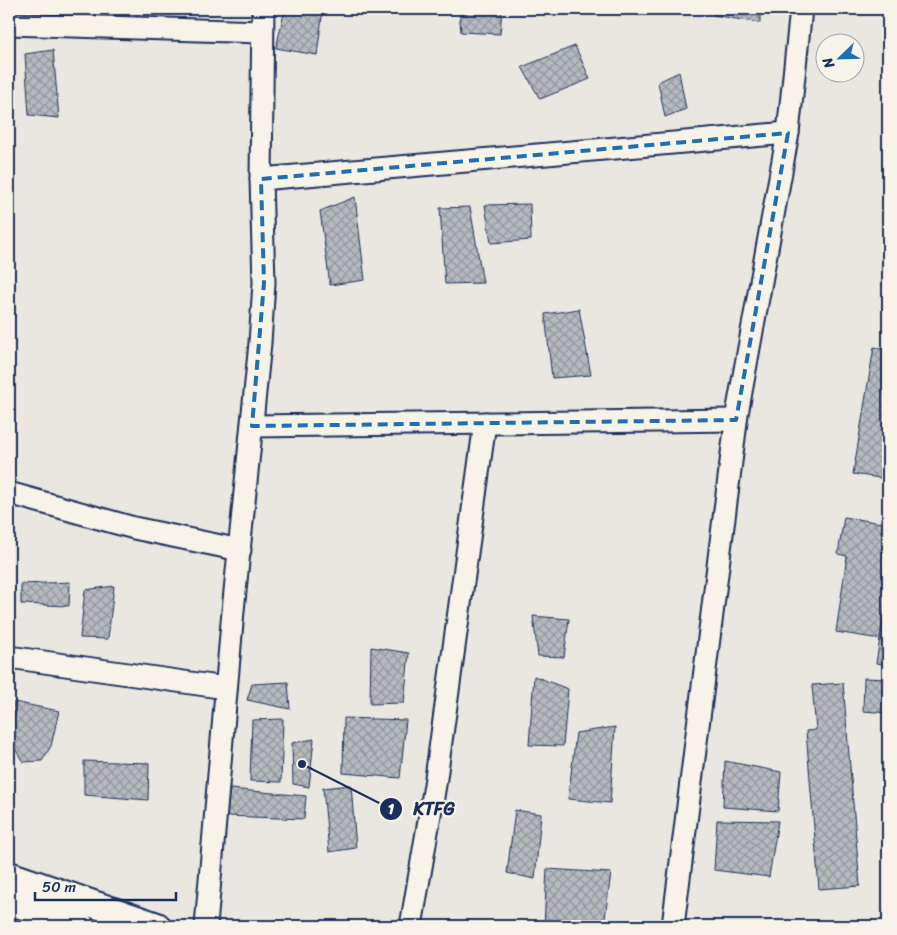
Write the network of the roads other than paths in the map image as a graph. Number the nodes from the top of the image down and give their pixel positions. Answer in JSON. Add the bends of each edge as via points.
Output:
{"nodes":[{"id":1,"x":263,"y":9,"type":"edge"},
{"id":2,"x":801,"y":9,"type":"edge"},
{"id":3,"x":9,"y":24,"type":"edge"},
{"id":4,"x":262,"y":32,"type":"junction"},
{"id":5,"x":788,"y":133,"type":"junction"},
{"id":6,"x":261,"y":179,"type":"junction"},
{"id":7,"x":736,"y":420,"type":"junction"},
{"id":8,"x":485,"y":423,"type":"junction"},
{"id":9,"x":252,"y":426,"type":"junction"},
{"id":10,"x":9,"y":493,"type":"edge"},
{"id":11,"x":240,"y":550,"type":"junction"},
{"id":12,"x":16,"y":658,"type":"dead end"},
{"id":13,"x":226,"y":688,"type":"junction"},
{"id":14,"x":9,"y":875,"type":"edge"},
{"id":15,"x":9,"y":901,"type":"edge"},
{"id":16,"x":81,"y":926,"type":"edge"},
{"id":17,"x":156,"y":926,"type":"edge"},
{"id":18,"x":206,"y":926,"type":"edge"},
{"id":19,"x":410,"y":926,"type":"edge"},
{"id":20,"x":673,"y":926,"type":"edge"}],
"edges":[{"from":1,"to":4,"type":"street"},
{"from":2,"to":5,"type":"street"},
{"from":3,"to":4,"type":"street"},
{"from":4,"to":6,"type":"street"},
{"from":5,"to":6,"type":"street"},
{"from":5,"to":7,"type":"street"},
{"from":6,"to":9,"type":"street","via":[[264,283]]},
{"from":7,"to":8,"type":"street"},
{"from":7,"to":20,"type":"street"},
{"from":8,"to":9,"type":"street"},
{"from":8,"to":19,"type":"street","via":[[435,785]]},
{"from":9,"to":11,"type":"street"},
{"from":10,"to":11,"type":"street","via":[[134,528]]},
{"from":11,"to":13,"type":"street"},
{"from":12,"to":13,"type":"street"},
{"from":13,"to":18,"type":"street"},
{"from":14,"to":17,"type":"main road"},
{"from":15,"to":16,"type":"main road"}]}
